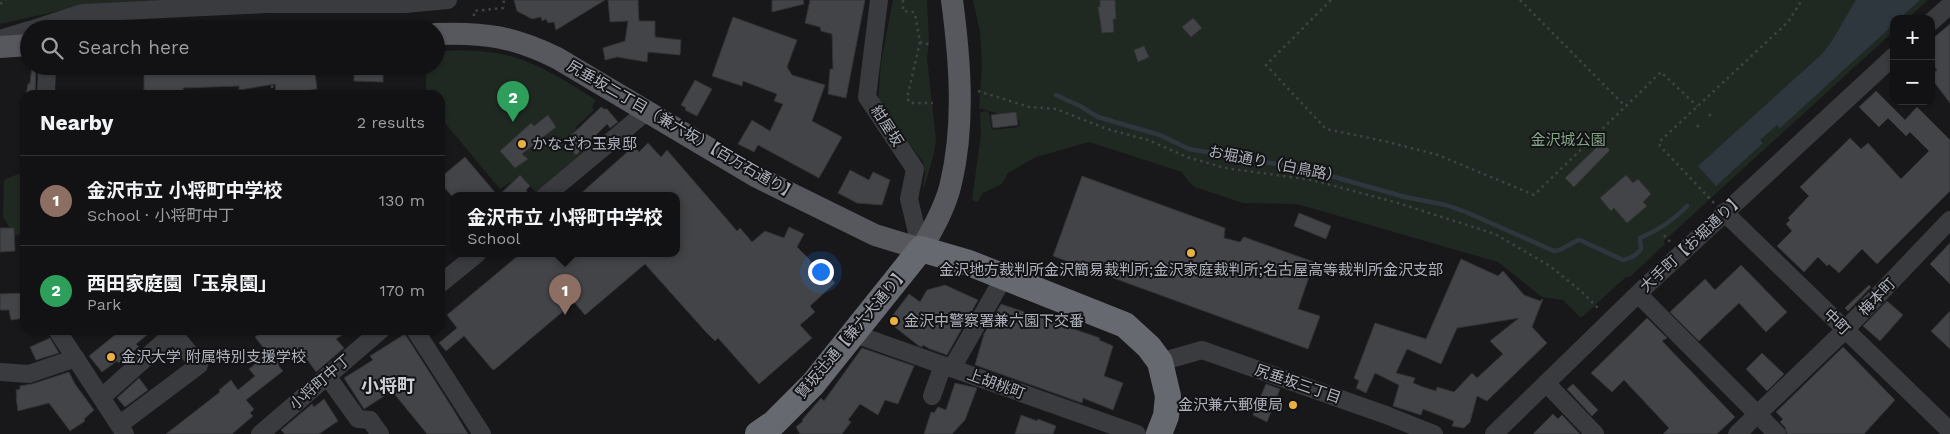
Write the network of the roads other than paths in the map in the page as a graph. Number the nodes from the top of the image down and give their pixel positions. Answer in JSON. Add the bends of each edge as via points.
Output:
{"nodes":[{"id":1,"x":448,"y":0,"type":"edge"},
{"id":2,"x":880,"y":0,"type":"edge"},
{"id":3,"x":952,"y":0,"type":"edge"},
{"id":4,"x":1949,"y":9,"type":"edge"},
{"id":5,"x":1935,"y":19,"type":"edge"},
{"id":6,"x":61,"y":20,"type":"edge"},
{"id":7,"x":20,"y":33,"type":"edge"},
{"id":8,"x":445,"y":34,"type":"edge"},
{"id":9,"x":0,"y":39,"type":"edge"},
{"id":10,"x":20,"y":46,"type":"edge"},
{"id":11,"x":0,"y":47,"type":"edge"},
{"id":12,"x":1890,"y":60,"type":"edge"},
{"id":13,"x":47,"y":75,"type":"edge"},
{"id":14,"x":46,"y":90,"type":"edge"},
{"id":15,"x":646,"y":112,"type":"junction"},
{"id":16,"x":551,"y":192,"type":"edge"},
{"id":17,"x":1724,"y":212,"type":"junction"},
{"id":18,"x":1950,"y":220,"type":"edge"},
{"id":19,"x":921,"y":249,"type":"junction"},
{"id":20,"x":473,"y":257,"type":"edge"},
{"id":21,"x":1004,"y":277,"type":"junction"},
{"id":22,"x":445,"y":280,"type":"edge"},
{"id":23,"x":1638,"y":294,"type":"junction"},
{"id":24,"x":1846,"y":330,"type":"junction"},
{"id":25,"x":854,"y":334,"type":"junction"},
{"id":26,"x":60,"y":335,"type":"edge"},
{"id":27,"x":172,"y":335,"type":"edge"},
{"id":28,"x":177,"y":335,"type":"edge"},
{"id":29,"x":375,"y":335,"type":"edge"},
{"id":30,"x":418,"y":335,"type":"edge"},
{"id":31,"x":76,"y":358,"type":"junction"},
{"id":32,"x":1160,"y":362,"type":"junction"},
{"id":33,"x":947,"y":367,"type":"junction"},
{"id":34,"x":0,"y":372,"type":"edge"},
{"id":35,"x":327,"y":376,"type":"junction"},
{"id":36,"x":1546,"y":383,"type":"junction"},
{"id":37,"x":932,"y":396,"type":"dead end"},
{"id":38,"x":102,"y":397,"type":"junction"},
{"id":39,"x":1757,"y":414,"type":"junction"},
{"id":40,"x":122,"y":430,"type":"edge"},
{"id":41,"x":1948,"y":431,"type":"edge"},
{"id":42,"x":480,"y":433,"type":"edge"},
{"id":43,"x":260,"y":434,"type":"edge"},
{"id":44,"x":380,"y":434,"type":"edge"},
{"id":45,"x":758,"y":434,"type":"edge"},
{"id":46,"x":1137,"y":434,"type":"edge"},
{"id":47,"x":1159,"y":434,"type":"edge"},
{"id":48,"x":1434,"y":434,"type":"edge"},
{"id":49,"x":1494,"y":434,"type":"edge"},
{"id":50,"x":1595,"y":434,"type":"edge"},
{"id":51,"x":1737,"y":434,"type":"edge"},
{"id":52,"x":1777,"y":434,"type":"edge"}],
"edges":[{"from":1,"to":6,"type":"street","via":[[82,13]]},
{"from":2,"to":19,"type":"street","name":"紺屋坂","via":[[868,97],[915,169],[910,199]]},
{"from":3,"to":19,"type":"main road","via":[[958,47],[968,87],[951,185],[934,228]]},
{"from":4,"to":5,"type":"street"},
{"from":7,"to":9,"type":"street"},
{"from":8,"to":15,"type":"main road","name":"尻垂坂二丁目（兼六坂）【百万石通り】","via":[[498,36],[530,45]]},
{"from":10,"to":11,"type":"main road"},
{"from":12,"to":17,"type":"street","name":"大手町【お堀通り】"},
{"from":13,"to":14,"type":"street"},
{"from":15,"to":16,"type":"street"},
{"from":15,"to":19,"type":"main road","name":"尻垂坂二丁目（兼六坂）【百万石通り】","via":[[766,181],[876,235]]},
{"from":17,"to":23,"type":"street","name":"大手町【お堀通り】"},
{"from":17,"to":24,"type":"street","name":"中町"},
{"from":18,"to":24,"type":"street","name":"梅本町"},
{"from":19,"to":21,"type":"highway"},
{"from":19,"to":25,"type":"highway","name":"賢坂辻通【兼六大通り】"},
{"from":20,"to":22,"type":"street"},
{"from":21,"to":32,"type":"highway","via":[[1125,325]]},
{"from":21,"to":33,"type":"street"},
{"from":23,"to":36,"type":"street","name":"大手町【お堀通り】"},
{"from":23,"to":39,"type":"street"},
{"from":24,"to":39,"type":"street","name":"梅本町"},
{"from":24,"to":41,"type":"street","name":"中町"},
{"from":25,"to":33,"type":"street","name":"上胡桃町"},
{"from":25,"to":45,"type":"highway","name":"賢坂辻通【兼六大通り】","via":[[813,384],[774,423]]},
{"from":26,"to":31,"type":"street"},
{"from":27,"to":38,"type":"street"},
{"from":28,"to":40,"type":"street","via":[[199,365]]},
{"from":29,"to":35,"type":"street","name":"小将町中丁"},
{"from":30,"to":42,"type":"street"},
{"from":31,"to":34,"type":"street","via":[[29,374]]},
{"from":31,"to":38,"type":"street"},
{"from":32,"to":47,"type":"highway","via":[[1168,396],[1166,416]]},
{"from":32,"to":48,"type":"street","name":"尻垂坂三丁目","via":[[1202,350]]},
{"from":33,"to":37,"type":"street"},
{"from":33,"to":46,"type":"street","name":"上胡桃町"},
{"from":35,"to":43,"type":"street","name":"小将町中丁"},
{"from":35,"to":44,"type":"street","via":[[358,419],[370,420]]},
{"from":36,"to":49,"type":"street","name":"大手町【お堀通り】"},
{"from":36,"to":50,"type":"street"},
{"from":38,"to":40,"type":"street"},
{"from":39,"to":51,"type":"street","name":"梅本町"},
{"from":39,"to":52,"type":"street"}]}
